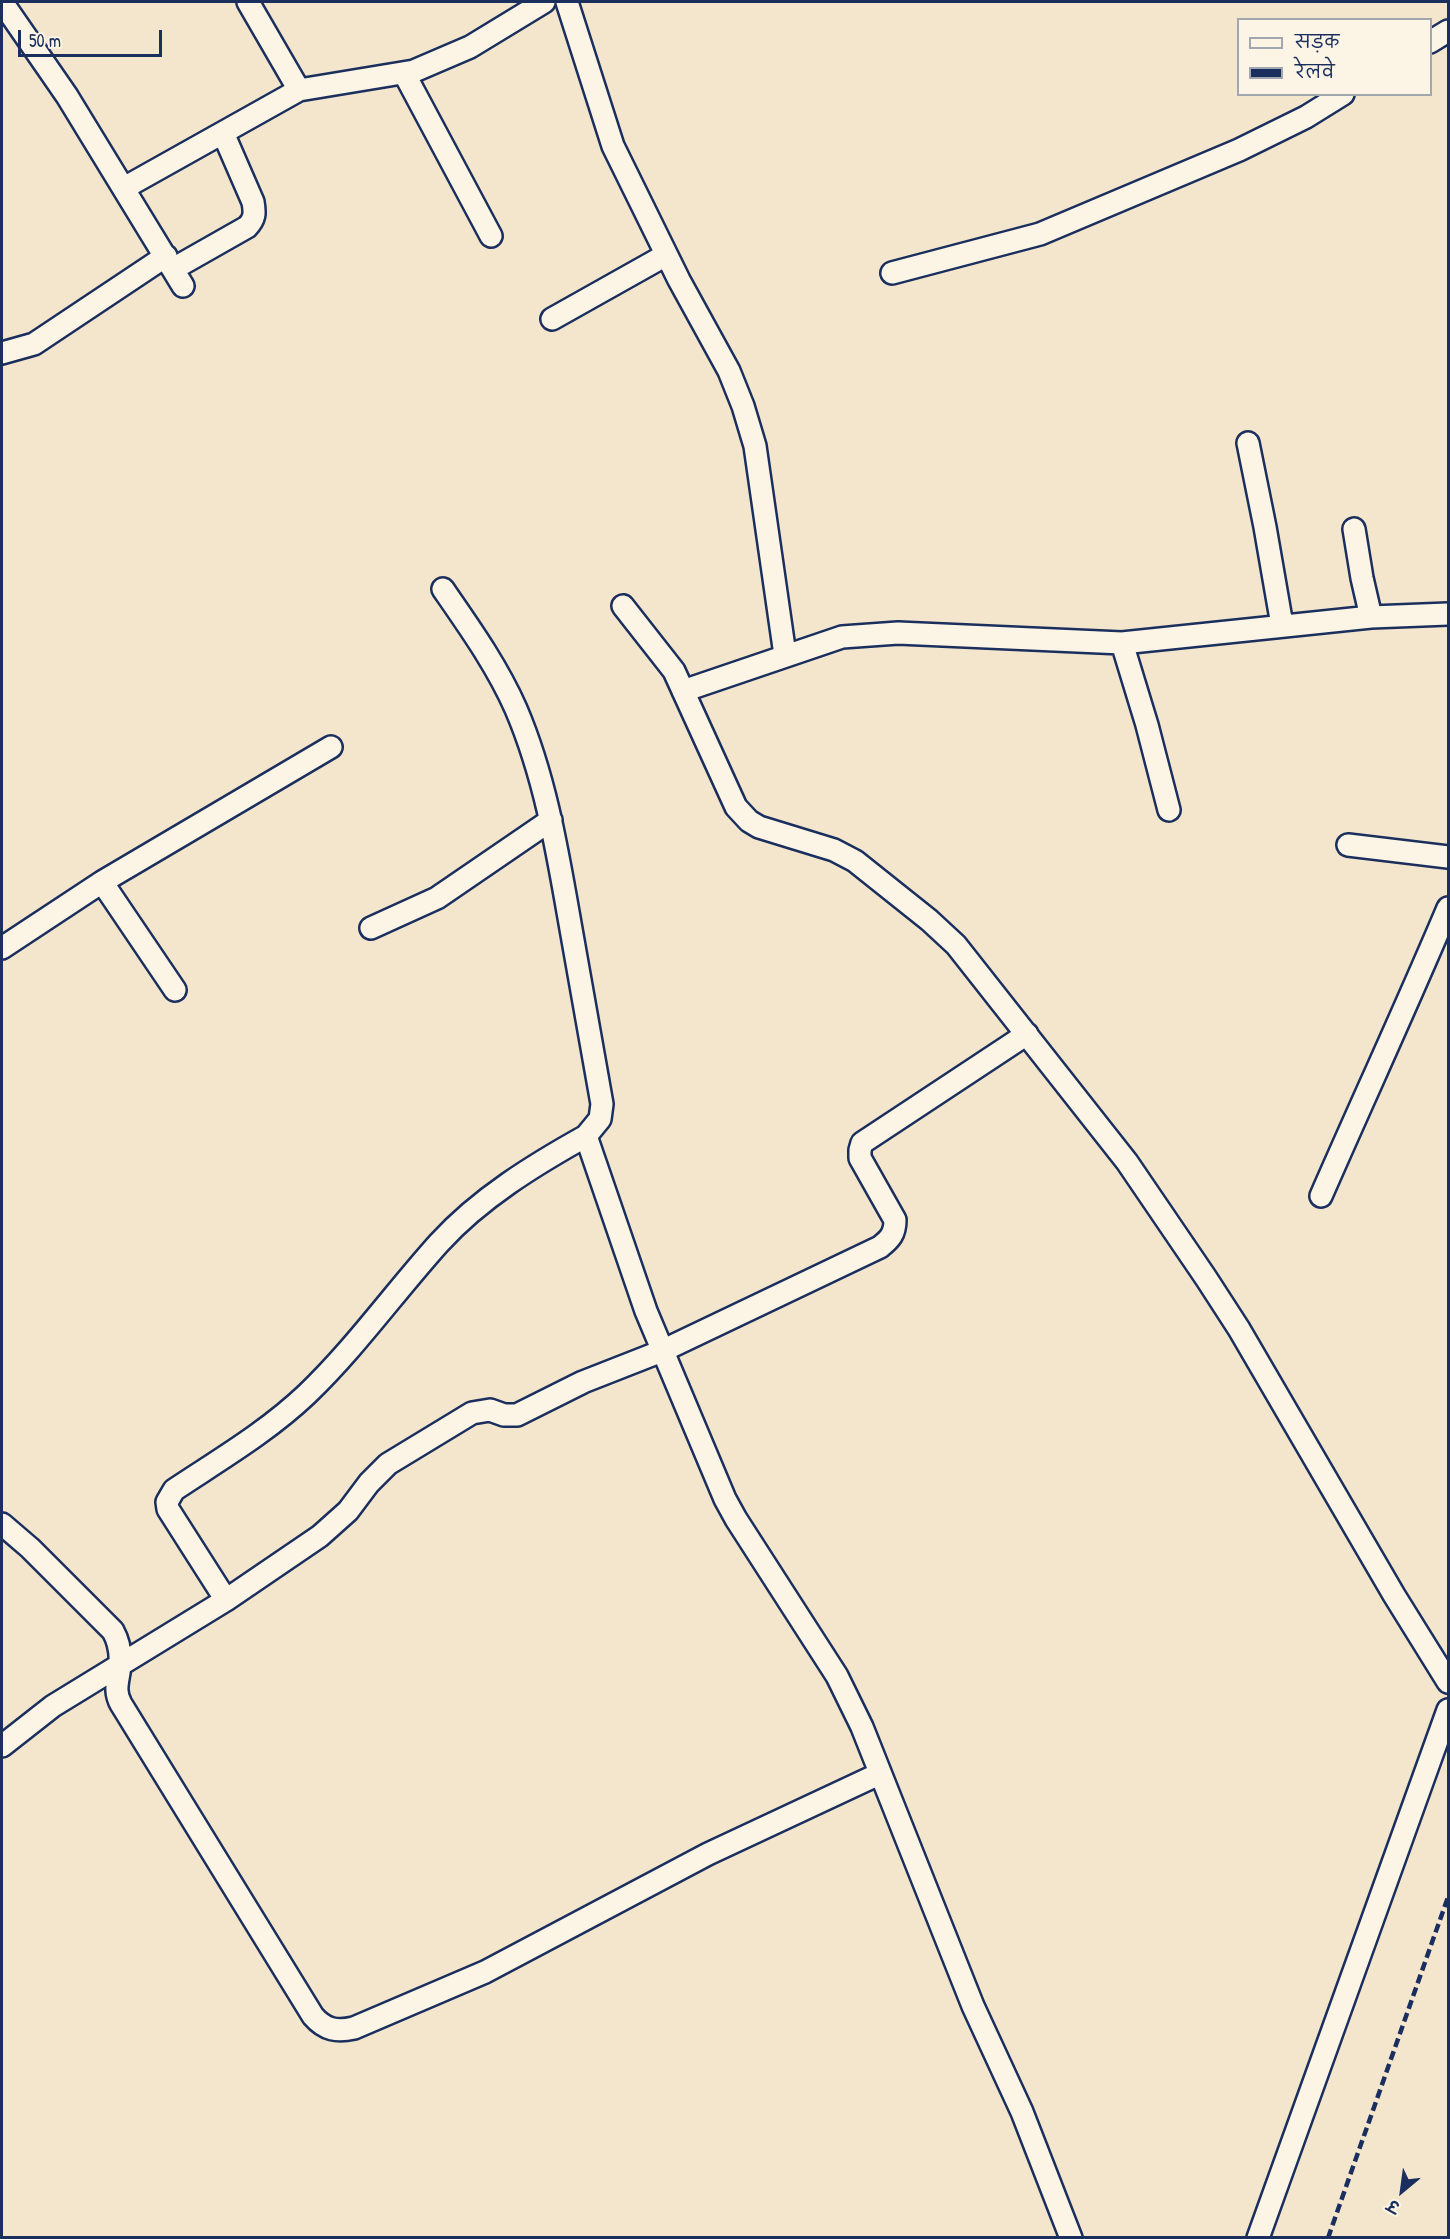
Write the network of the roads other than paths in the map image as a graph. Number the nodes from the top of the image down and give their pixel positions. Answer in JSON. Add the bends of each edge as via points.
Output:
{"nodes":[{"id":1,"x":2,"y":2,"type":"edge"},
{"id":2,"x":248,"y":2,"type":"edge"},
{"id":3,"x":544,"y":2,"type":"edge"},
{"id":4,"x":567,"y":2,"type":"edge"},
{"id":5,"x":1449,"y":31,"type":"edge"},
{"id":6,"x":1432,"y":41,"type":"edge"},
{"id":7,"x":404,"y":73,"type":"junction"},
{"id":8,"x":299,"y":90,"type":"junction"},
{"id":9,"x":1339,"y":96,"type":"edge"},
{"id":10,"x":223,"y":133,"type":"junction"},
{"id":11,"x":124,"y":188,"type":"junction"},
{"id":12,"x":491,"y":236,"type":"dead end"},
{"id":13,"x":666,"y":255,"type":"junction"},
{"id":14,"x":174,"y":270,"type":"junction"},
{"id":15,"x":892,"y":273,"type":"dead end"},
{"id":16,"x":552,"y":320,"type":"dead end"},
{"id":17,"x":2,"y":353,"type":"edge"},
{"id":18,"x":1248,"y":443,"type":"dead end"},
{"id":19,"x":1354,"y":529,"type":"dead end"},
{"id":20,"x":443,"y":589,"type":"dead end"},
{"id":21,"x":622,"y":606,"type":"dead end"},
{"id":22,"x":1449,"y":614,"type":"edge"},
{"id":23,"x":1371,"y":617,"type":"junction"},
{"id":24,"x":1282,"y":625,"type":"junction"},
{"id":25,"x":1122,"y":643,"type":"junction"},
{"id":26,"x":785,"y":655,"type":"junction"},
{"id":27,"x":683,"y":691,"type":"junction"},
{"id":28,"x":331,"y":747,"type":"dead end"},
{"id":29,"x":1169,"y":810,"type":"dead end"},
{"id":30,"x":550,"y":820,"type":"junction"},
{"id":31,"x":1348,"y":845,"type":"dead end"},
{"id":32,"x":1449,"y":857,"type":"edge"},
{"id":33,"x":102,"y":882,"type":"junction"},
{"id":34,"x":1449,"y":908,"type":"edge"},
{"id":35,"x":371,"y":928,"type":"dead end"},
{"id":36,"x":2,"y":948,"type":"edge"},
{"id":37,"x":175,"y":990,"type":"dead end"},
{"id":38,"x":1027,"y":1034,"type":"junction"},
{"id":39,"x":586,"y":1136,"type":"junction"},
{"id":40,"x":1321,"y":1196,"type":"dead end"},
{"id":41,"x":662,"y":1351,"type":"junction"},
{"id":42,"x":2,"y":1524,"type":"edge"},
{"id":43,"x":226,"y":1600,"type":"junction"},
{"id":44,"x":120,"y":1665,"type":"junction"},
{"id":45,"x":1449,"y":1682,"type":"edge"},
{"id":46,"x":1449,"y":1710,"type":"edge"},
{"id":47,"x":2,"y":1746,"type":"edge"},
{"id":48,"x":879,"y":1774,"type":"junction"},
{"id":49,"x":1071,"y":2238,"type":"edge"},
{"id":50,"x":1258,"y":2238,"type":"edge"}],
"edges":[{"from":1,"to":11,"type":"street"},
{"from":2,"to":8,"type":"street"},
{"from":3,"to":7,"type":"street","via":[[470,46]]},
{"from":4,"to":13,"type":"street","via":[[613,146]]},
{"from":5,"to":6,"type":"street"},
{"from":7,"to":8,"type":"street"},
{"from":7,"to":12,"type":"street"},
{"from":8,"to":10,"type":"street"},
{"from":9,"to":15,"type":"street","via":[[1239,150],[1040,234]]},
{"from":10,"to":11,"type":"street"},
{"from":10,"to":14,"type":"street","via":[[253,202],[253,221]]},
{"from":11,"to":14,"type":"street"},
{"from":13,"to":16,"type":"street"},
{"from":13,"to":26,"type":"street","via":[[729,371],[743,406],[756,456]]},
{"from":14,"to":17,"type":"street","via":[[34,344]]},
{"from":18,"to":24,"type":"street"},
{"from":19,"to":23,"type":"street"},
{"from":20,"to":30,"type":"street","via":[[493,663],[516,710]]},
{"from":21,"to":27,"type":"street","via":[[665,658]]},
{"from":22,"to":23,"type":"street"},
{"from":23,"to":24,"type":"street"},
{"from":24,"to":25,"type":"street"},
{"from":25,"to":26,"type":"street","via":[[898,633],[842,637]]},
{"from":25,"to":29,"type":"street"},
{"from":26,"to":27,"type":"street"},
{"from":27,"to":38,"type":"street","via":[[742,815],[759,827],[834,850],[875,876],[956,945]]},
{"from":28,"to":33,"type":"street"},
{"from":30,"to":35,"type":"street","via":[[437,897]]},
{"from":30,"to":39,"type":"street","via":[[602,1104],[600,1119]]},
{"from":31,"to":32,"type":"street"},
{"from":33,"to":36,"type":"street"},
{"from":33,"to":37,"type":"street"},
{"from":34,"to":40,"type":"street"},
{"from":38,"to":41,"type":"street","via":[[862,1143],[860,1158],[895,1220],[890,1239]]},
{"from":38,"to":45,"type":"street","via":[[1127,1162],[1239,1329]]},
{"from":39,"to":41,"type":"street"},
{"from":39,"to":43,"type":"street","via":[[517,1177],[462,1221],[305,1395],[246,1443],[174,1490],[167,1502],[168,1509]]},
{"from":41,"to":43,"type":"street","via":[[582,1382],[517,1415],[490,1410],[472,1413],[388,1464],[338,1522]]},
{"from":41,"to":48,"type":"street","via":[[730,1509],[837,1676]]},
{"from":42,"to":44,"type":"street","via":[[113,1631],[119,1645]]},
{"from":43,"to":44,"type":"street"},
{"from":44,"to":47,"type":"street","via":[[53,1706]]},
{"from":44,"to":48,"type":"street","via":[[116,1687],[121,1704],[313,2016],[332,2031],[354,2028],[485,1972],[698,1859]]},
{"from":46,"to":50,"type":"street"},
{"from":48,"to":49,"type":"street"}]}
